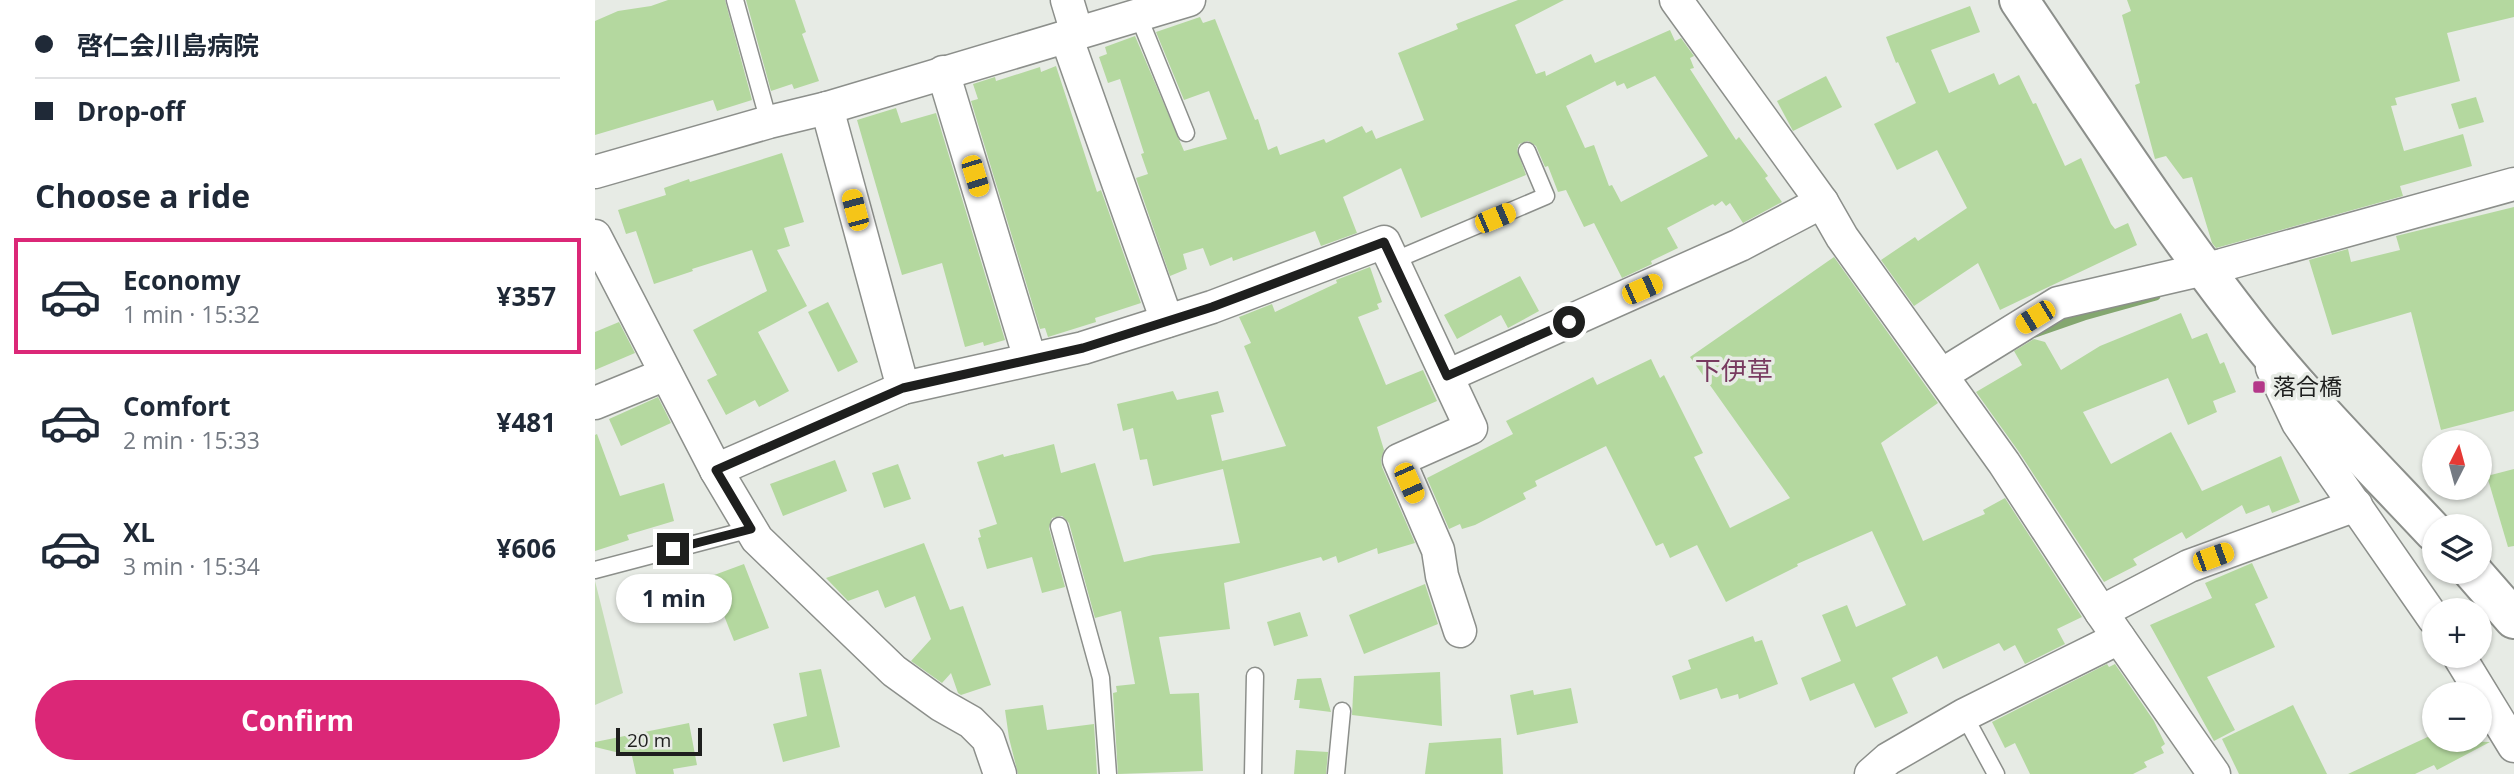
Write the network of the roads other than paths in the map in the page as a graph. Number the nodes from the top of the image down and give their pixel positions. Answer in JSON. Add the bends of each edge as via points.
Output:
{"nodes":[{"id":1,"x":735,"y":0,"type":"edge"},
{"id":2,"x":1067,"y":0,"type":"edge"},
{"id":3,"x":1189,"y":0,"type":"edge"},
{"id":4,"x":1677,"y":0,"type":"edge"},
{"id":5,"x":2019,"y":0,"type":"edge"},
{"id":6,"x":1138,"y":15,"type":"junction"},
{"id":7,"x":1072,"y":35,"type":"junction"},
{"id":8,"x":943,"y":72,"type":"junction"},
{"id":9,"x":827,"y":108,"type":"junction"},
{"id":10,"x":769,"y":122,"type":"junction"},
{"id":11,"x":1186,"y":134,"type":"dead end"},
{"id":12,"x":1527,"y":151,"type":"dead end"},
{"id":13,"x":595,"y":172,"type":"edge"},
{"id":14,"x":2514,"y":184,"type":"edge"},
{"id":15,"x":1822,"y":202,"type":"junction"},
{"id":16,"x":595,"y":236,"type":"edge"},
{"id":17,"x":1393,"y":261,"type":"junction"},
{"id":18,"x":2203,"y":267,"type":"junction"},
{"id":19,"x":1167,"y":321,"type":"junction"},
{"id":20,"x":2260,"y":341,"type":"junction"},
{"id":21,"x":1030,"y":359,"type":"junction"},
{"id":22,"x":666,"y":374,"type":"junction"},
{"id":23,"x":1943,"y":374,"type":"junction"},
{"id":24,"x":1447,"y":376,"type":"junction"},
{"id":25,"x":903,"y":388,"type":"junction"},
{"id":26,"x":595,"y":403,"type":"edge"},
{"id":27,"x":716,"y":470,"type":"junction"},
{"id":28,"x":2356,"y":505,"type":"junction"},
{"id":29,"x":2422,"y":518,"type":"edge"},
{"id":30,"x":1059,"y":526,"type":"dead end"},
{"id":31,"x":751,"y":529,"type":"junction"},
{"id":32,"x":595,"y":570,"type":"edge"},
{"id":33,"x":2483,"y":584,"type":"edge"},
{"id":34,"x":2422,"y":601,"type":"edge"},
{"id":35,"x":2101,"y":612,"type":"junction"},
{"id":36,"x":2514,"y":619,"type":"edge"},
{"id":37,"x":1460,"y":631,"type":"dead end"},
{"id":38,"x":2119,"y":638,"type":"junction"},
{"id":39,"x":2466,"y":668,"type":"edge"},
{"id":40,"x":1255,"y":676,"type":"dead end"},
{"id":41,"x":1342,"y":711,"type":"dead end"},
{"id":42,"x":1964,"y":715,"type":"junction"},
{"id":43,"x":2514,"y":746,"type":"edge"},
{"id":44,"x":1000,"y":774,"type":"edge"},
{"id":45,"x":1108,"y":774,"type":"edge"},
{"id":46,"x":1253,"y":774,"type":"edge"},
{"id":47,"x":1336,"y":774,"type":"edge"},
{"id":48,"x":1871,"y":774,"type":"edge"},
{"id":49,"x":1996,"y":774,"type":"edge"},
{"id":50,"x":2214,"y":774,"type":"edge"}],
"edges":[{"from":1,"to":10,"type":"lane"},
{"from":2,"to":7,"type":"street"},
{"from":3,"to":6,"type":"street"},
{"from":4,"to":15,"type":"street"},
{"from":5,"to":18,"type":"street"},
{"from":6,"to":7,"type":"street"},
{"from":6,"to":11,"type":"lane"},
{"from":7,"to":8,"type":"street"},
{"from":7,"to":19,"type":"street"},
{"from":8,"to":9,"type":"street"},
{"from":8,"to":21,"type":"street"},
{"from":9,"to":10,"type":"street"},
{"from":9,"to":25,"type":"street"},
{"from":10,"to":13,"type":"street"},
{"from":12,"to":17,"type":"lane","via":[[1546,196]]},
{"from":14,"to":18,"type":"street"},
{"from":15,"to":23,"type":"street","via":[[1842,237]]},
{"from":15,"to":24,"type":"street","via":[[1740,245]]},
{"from":16,"to":22,"type":"street"},
{"from":17,"to":19,"type":"street","via":[[1384,242]]},
{"from":17,"to":24,"type":"street"},
{"from":18,"to":20,"type":"street"},
{"from":18,"to":23,"type":"street","via":[[2058,303]]},
{"from":19,"to":21,"type":"street","via":[[1083,348]]},
{"from":20,"to":28,"type":"street","via":[[2298,423]]},
{"from":20,"to":29,"type":"street"},
{"from":21,"to":25,"type":"street"},
{"from":22,"to":26,"type":"street"},
{"from":22,"to":27,"type":"street"},
{"from":23,"to":35,"type":"street"},
{"from":24,"to":37,"type":"street","via":[[1471,428],[1399,460],[1438,550]]},
{"from":25,"to":27,"type":"street"},
{"from":27,"to":31,"type":"street"},
{"from":28,"to":34,"type":"street"},
{"from":28,"to":35,"type":"street","via":[[2189,566]]},
{"from":30,"to":45,"type":"lane","via":[[1101,678]]},
{"from":31,"to":32,"type":"lane"},
{"from":31,"to":44,"type":"street","via":[[757,540],[894,671],[971,722],[988,739]]},
{"from":33,"to":36,"type":"street"},
{"from":35,"to":38,"type":"street"},
{"from":38,"to":42,"type":"street"},
{"from":38,"to":50,"type":"street"},
{"from":39,"to":43,"type":"street"},
{"from":40,"to":46,"type":"lane"},
{"from":41,"to":47,"type":"lane"},
{"from":42,"to":48,"type":"street"},
{"from":42,"to":49,"type":"lane"}]}
